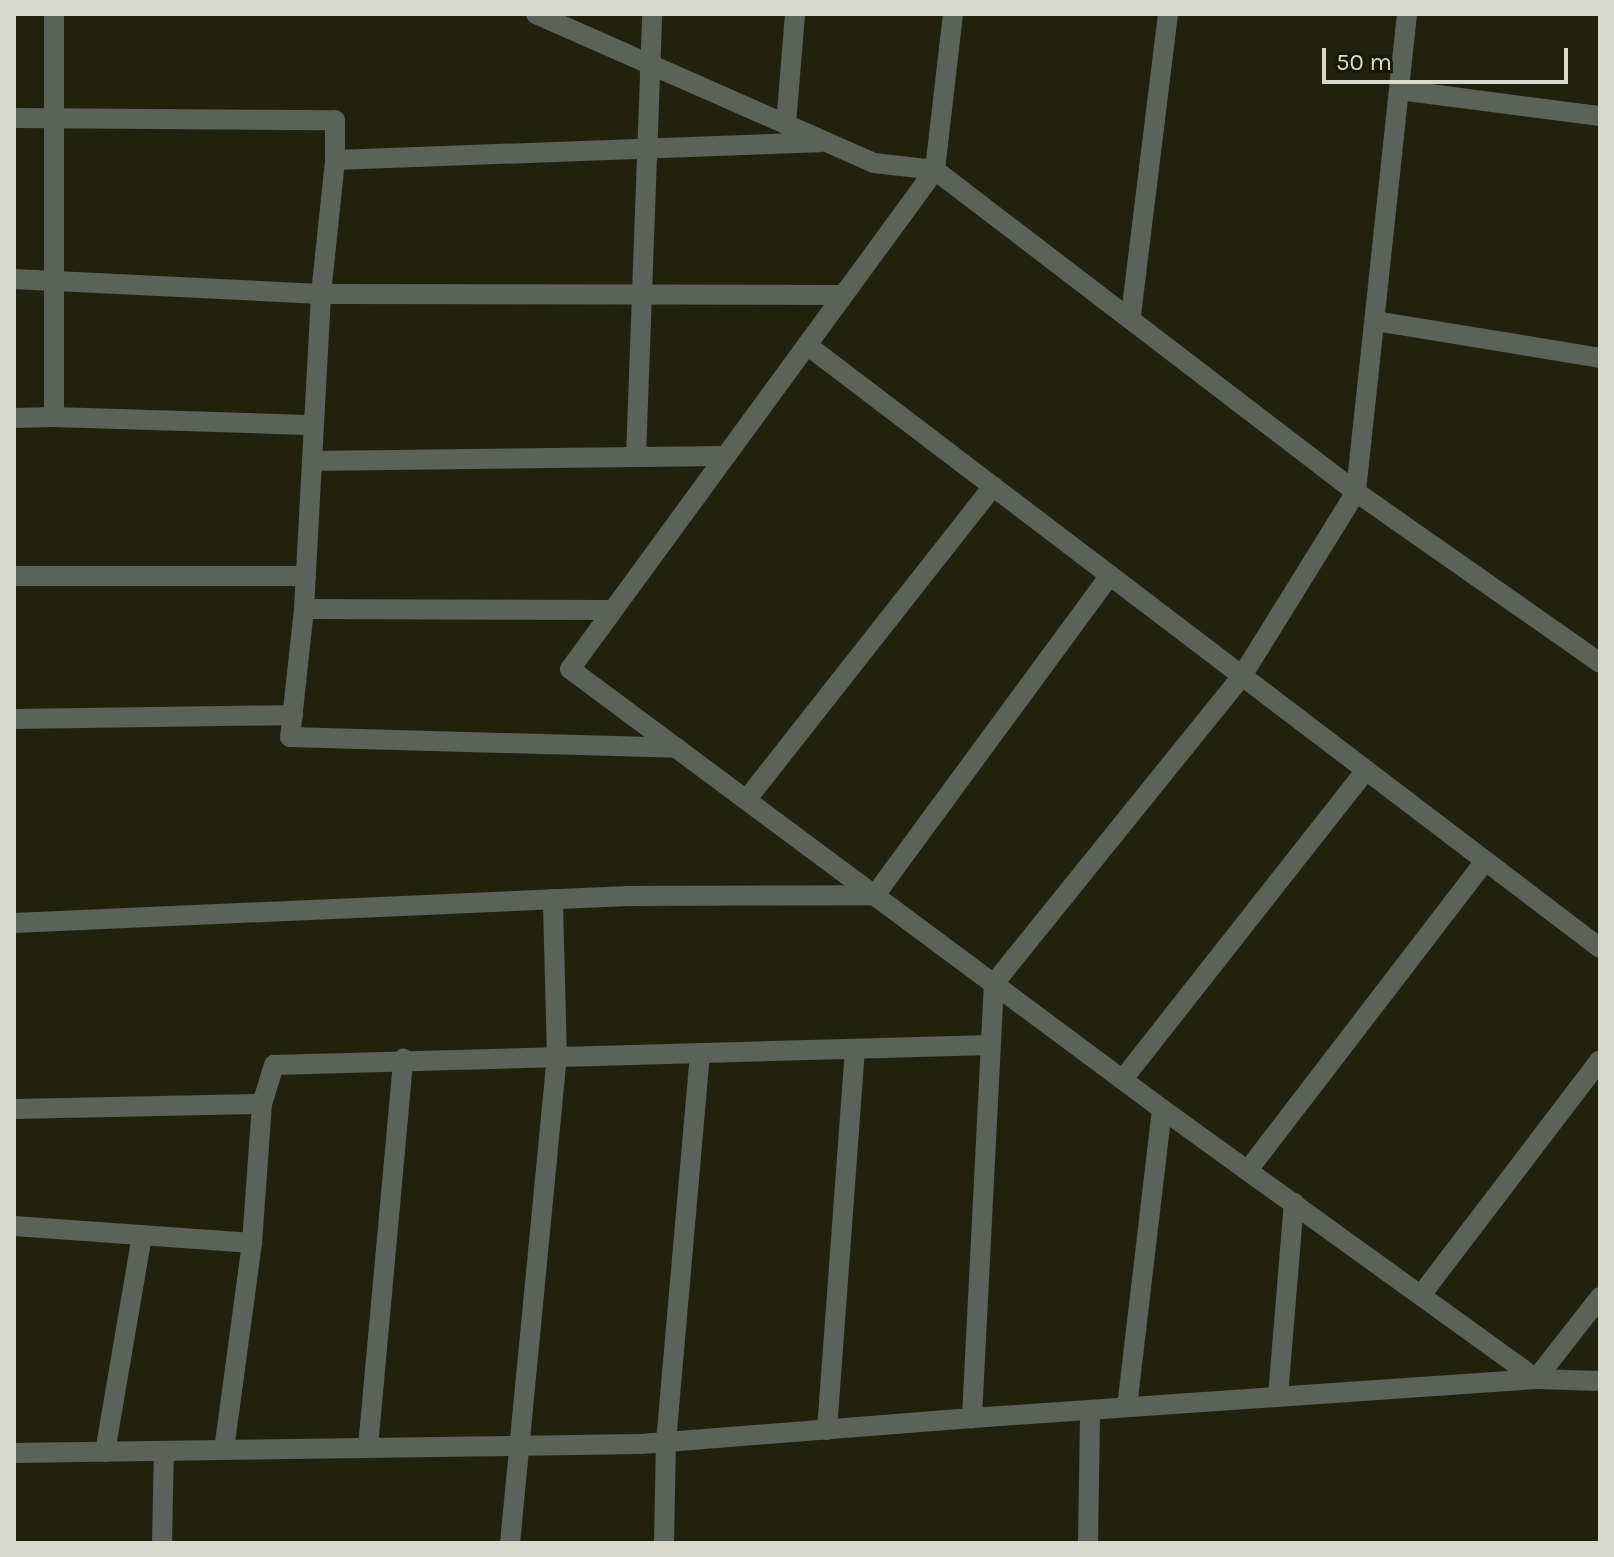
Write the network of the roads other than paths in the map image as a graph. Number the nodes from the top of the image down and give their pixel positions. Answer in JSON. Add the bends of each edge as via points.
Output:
{"nodes":[{"id":1,"x":54,"y":14,"type":"edge"},
{"id":2,"x":536,"y":14,"type":"edge"},
{"id":3,"x":652,"y":14,"type":"edge"},
{"id":4,"x":795,"y":14,"type":"edge"},
{"id":5,"x":953,"y":14,"type":"edge"},
{"id":6,"x":1168,"y":14,"type":"edge"},
{"id":7,"x":1407,"y":14,"type":"edge"},
{"id":8,"x":650,"y":63,"type":"junction"},
{"id":9,"x":1399,"y":90,"type":"junction"},
{"id":10,"x":54,"y":116,"type":"junction"},
{"id":11,"x":1600,"y":116,"type":"edge"},
{"id":12,"x":14,"y":118,"type":"edge"},
{"id":13,"x":786,"y":124,"type":"junction"},
{"id":14,"x":826,"y":141,"type":"junction"},
{"id":15,"x":647,"y":148,"type":"junction"},
{"id":16,"x":335,"y":160,"type":"junction"},
{"id":17,"x":935,"y":170,"type":"junction"},
{"id":18,"x":14,"y":279,"type":"edge"},
{"id":19,"x":50,"y":279,"type":"junction"},
{"id":20,"x":321,"y":294,"type":"junction"},
{"id":21,"x":640,"y":295,"type":"junction"},
{"id":22,"x":843,"y":295,"type":"junction"},
{"id":23,"x":1131,"y":315,"type":"junction"},
{"id":24,"x":1375,"y":321,"type":"junction"},
{"id":25,"x":807,"y":345,"type":"junction"},
{"id":26,"x":1600,"y":358,"type":"edge"},
{"id":27,"x":54,"y":417,"type":"junction"},
{"id":28,"x":14,"y":418,"type":"edge"},
{"id":29,"x":314,"y":425,"type":"junction"},
{"id":30,"x":726,"y":456,"type":"junction"},
{"id":31,"x":636,"y":457,"type":"junction"},
{"id":32,"x":312,"y":461,"type":"junction"},
{"id":33,"x":993,"y":486,"type":"junction"},
{"id":34,"x":1356,"y":492,"type":"junction"},
{"id":35,"x":1110,"y":575,"type":"junction"},
{"id":36,"x":14,"y":576,"type":"edge"},
{"id":37,"x":306,"y":576,"type":"junction"},
{"id":38,"x":304,"y":609,"type":"junction"},
{"id":39,"x":613,"y":610,"type":"junction"},
{"id":40,"x":1599,"y":656,"type":"edge"},
{"id":41,"x":1242,"y":676,"type":"junction"},
{"id":42,"x":293,"y":715,"type":"junction"},
{"id":43,"x":14,"y":719,"type":"edge"},
{"id":44,"x":677,"y":748,"type":"junction"},
{"id":45,"x":1366,"y":770,"type":"junction"},
{"id":46,"x":747,"y":799,"type":"junction"},
{"id":47,"x":1485,"y":861,"type":"junction"},
{"id":48,"x":875,"y":895,"type":"junction"},
{"id":49,"x":553,"y":899,"type":"junction"},
{"id":50,"x":14,"y":923,"type":"edge"},
{"id":51,"x":1600,"y":948,"type":"edge"},
{"id":52,"x":994,"y":983,"type":"junction"},
{"id":53,"x":991,"y":1045,"type":"junction"},
{"id":54,"x":855,"y":1049,"type":"junction"},
{"id":55,"x":700,"y":1053,"type":"junction"},
{"id":56,"x":557,"y":1057,"type":"junction"},
{"id":57,"x":403,"y":1059,"type":"junction"},
{"id":58,"x":1600,"y":1060,"type":"edge"},
{"id":59,"x":1123,"y":1079,"type":"junction"},
{"id":60,"x":262,"y":1104,"type":"junction"},
{"id":61,"x":14,"y":1109,"type":"edge"},
{"id":62,"x":1162,"y":1109,"type":"junction"},
{"id":63,"x":1248,"y":1170,"type":"junction"},
{"id":64,"x":1294,"y":1203,"type":"junction"},
{"id":65,"x":14,"y":1226,"type":"edge"},
{"id":66,"x":142,"y":1235,"type":"junction"},
{"id":67,"x":252,"y":1243,"type":"junction"},
{"id":68,"x":1421,"y":1295,"type":"junction"},
{"id":69,"x":1600,"y":1297,"type":"edge"},
{"id":70,"x":1536,"y":1379,"type":"junction"},
{"id":71,"x":1600,"y":1381,"type":"edge"},
{"id":72,"x":1278,"y":1396,"type":"junction"},
{"id":73,"x":1127,"y":1407,"type":"junction"},
{"id":74,"x":1090,"y":1410,"type":"junction"},
{"id":75,"x":972,"y":1418,"type":"junction"},
{"id":76,"x":827,"y":1430,"type":"junction"},
{"id":77,"x":666,"y":1442,"type":"junction"},
{"id":78,"x":517,"y":1446,"type":"junction"},
{"id":79,"x":368,"y":1447,"type":"junction"},
{"id":80,"x":224,"y":1450,"type":"junction"},
{"id":81,"x":164,"y":1451,"type":"junction"},
{"id":82,"x":105,"y":1452,"type":"junction"},
{"id":83,"x":14,"y":1453,"type":"edge"},
{"id":84,"x":162,"y":1543,"type":"edge"},
{"id":85,"x":510,"y":1543,"type":"edge"},
{"id":86,"x":664,"y":1543,"type":"edge"},
{"id":87,"x":1088,"y":1543,"type":"edge"}],
"edges":[{"from":1,"to":10,"type":"street"},
{"from":2,"to":8,"type":"street"},
{"from":3,"to":8,"type":"street"},
{"from":4,"to":13,"type":"street"},
{"from":5,"to":17,"type":"street"},
{"from":6,"to":23,"type":"street"},
{"from":7,"to":9,"type":"street"},
{"from":8,"to":13,"type":"street"},
{"from":8,"to":15,"type":"street"},
{"from":9,"to":11,"type":"street"},
{"from":9,"to":24,"type":"street"},
{"from":10,"to":12,"type":"street"},
{"from":10,"to":16,"type":"street","via":[[335,120]]},
{"from":10,"to":19,"type":"street"},
{"from":13,"to":14,"type":"street"},
{"from":14,"to":15,"type":"street"},
{"from":14,"to":17,"type":"street","via":[[874,163]]},
{"from":15,"to":16,"type":"street"},
{"from":15,"to":21,"type":"street"},
{"from":16,"to":20,"type":"street"},
{"from":17,"to":22,"type":"street"},
{"from":17,"to":23,"type":"street"},
{"from":18,"to":19,"type":"street"},
{"from":19,"to":20,"type":"street"},
{"from":19,"to":27,"type":"street"},
{"from":20,"to":21,"type":"street"},
{"from":20,"to":29,"type":"street"},
{"from":21,"to":22,"type":"street"},
{"from":21,"to":31,"type":"street"},
{"from":22,"to":25,"type":"street"},
{"from":23,"to":34,"type":"street"},
{"from":24,"to":26,"type":"street"},
{"from":24,"to":34,"type":"street"},
{"from":25,"to":30,"type":"street"},
{"from":25,"to":33,"type":"street"},
{"from":27,"to":28,"type":"street"},
{"from":27,"to":29,"type":"street"},
{"from":29,"to":32,"type":"street"},
{"from":30,"to":31,"type":"street"},
{"from":30,"to":39,"type":"street"},
{"from":31,"to":32,"type":"street"},
{"from":32,"to":37,"type":"street"},
{"from":33,"to":35,"type":"street"},
{"from":33,"to":46,"type":"street"},
{"from":34,"to":40,"type":"street"},
{"from":34,"to":41,"type":"street"},
{"from":35,"to":41,"type":"street"},
{"from":35,"to":48,"type":"street"},
{"from":36,"to":37,"type":"street"},
{"from":37,"to":38,"type":"street"},
{"from":38,"to":39,"type":"street"},
{"from":38,"to":42,"type":"street"},
{"from":39,"to":44,"type":"street","via":[[570,669]]},
{"from":41,"to":45,"type":"street"},
{"from":41,"to":52,"type":"street"},
{"from":42,"to":43,"type":"street"},
{"from":42,"to":44,"type":"street","via":[[290,737]]},
{"from":44,"to":46,"type":"street"},
{"from":45,"to":47,"type":"street"},
{"from":45,"to":59,"type":"street"},
{"from":46,"to":48,"type":"street"},
{"from":47,"to":51,"type":"street"},
{"from":47,"to":63,"type":"street"},
{"from":48,"to":49,"type":"street"},
{"from":48,"to":52,"type":"street"},
{"from":49,"to":50,"type":"street"},
{"from":49,"to":56,"type":"street"},
{"from":52,"to":53,"type":"street"},
{"from":52,"to":59,"type":"street"},
{"from":53,"to":54,"type":"street"},
{"from":53,"to":75,"type":"street"},
{"from":54,"to":55,"type":"street"},
{"from":54,"to":76,"type":"street"},
{"from":55,"to":56,"type":"street"},
{"from":55,"to":77,"type":"street"},
{"from":56,"to":57,"type":"street"},
{"from":56,"to":78,"type":"street"},
{"from":57,"to":60,"type":"street","via":[[274,1065]]},
{"from":57,"to":79,"type":"street"},
{"from":58,"to":68,"type":"street"},
{"from":59,"to":62,"type":"street"},
{"from":60,"to":61,"type":"street"},
{"from":60,"to":67,"type":"street"},
{"from":62,"to":63,"type":"street"},
{"from":62,"to":73,"type":"street"},
{"from":63,"to":64,"type":"street"},
{"from":64,"to":68,"type":"street"},
{"from":64,"to":72,"type":"street"},
{"from":65,"to":66,"type":"street"},
{"from":66,"to":67,"type":"street"},
{"from":66,"to":82,"type":"street"},
{"from":67,"to":80,"type":"street"},
{"from":68,"to":70,"type":"street"},
{"from":69,"to":70,"type":"street"},
{"from":70,"to":71,"type":"street"},
{"from":70,"to":72,"type":"street"},
{"from":72,"to":73,"type":"street"},
{"from":73,"to":74,"type":"street"},
{"from":74,"to":75,"type":"street"},
{"from":74,"to":87,"type":"street"},
{"from":75,"to":76,"type":"street"},
{"from":76,"to":77,"type":"street"},
{"from":77,"to":78,"type":"street"},
{"from":77,"to":86,"type":"street"},
{"from":78,"to":79,"type":"street"},
{"from":78,"to":85,"type":"street"},
{"from":79,"to":80,"type":"street"},
{"from":80,"to":81,"type":"street"},
{"from":81,"to":82,"type":"street"},
{"from":81,"to":84,"type":"street"},
{"from":82,"to":83,"type":"street"}]}
